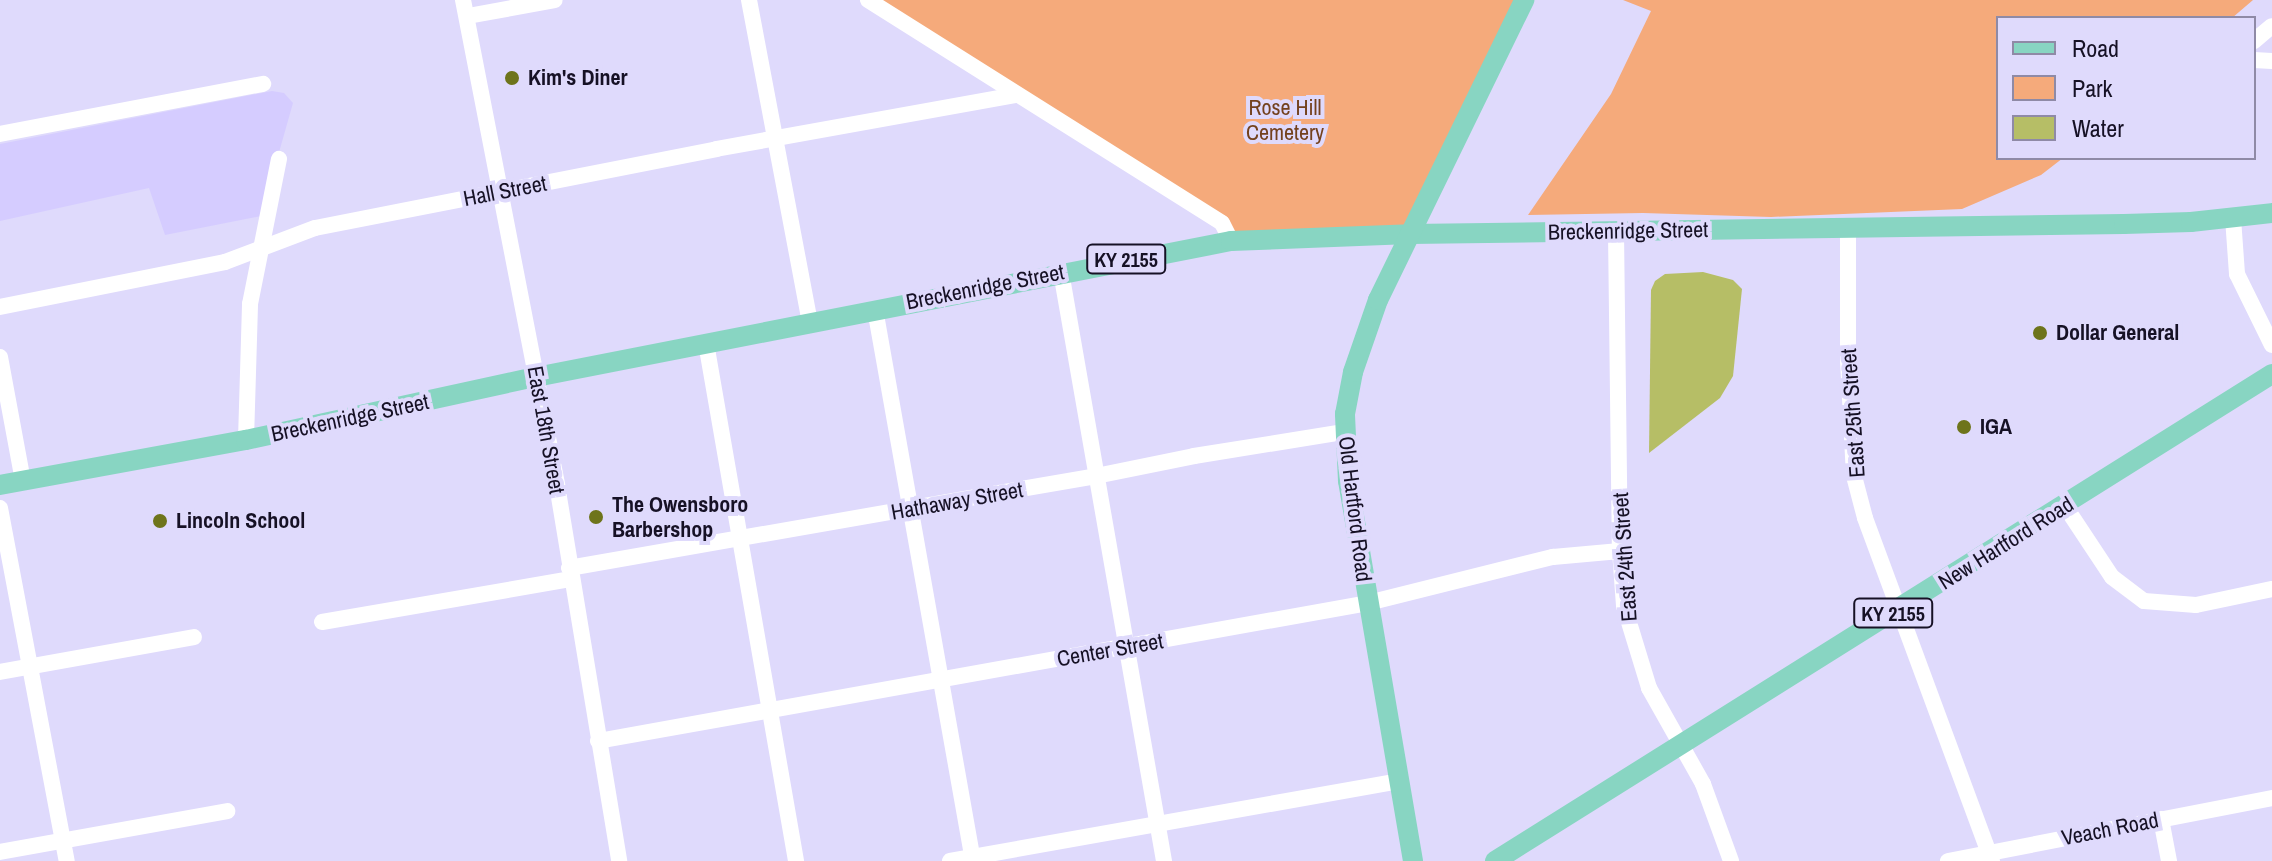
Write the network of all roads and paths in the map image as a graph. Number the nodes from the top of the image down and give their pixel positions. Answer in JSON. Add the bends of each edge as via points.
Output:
{"nodes":[{"id":1,"x":555,"y":0,"type":"edge"},
{"id":2,"x":749,"y":0,"type":"edge"},
{"id":3,"x":868,"y":0,"type":"edge"},
{"id":4,"x":1524,"y":0,"type":"edge"},
{"id":5,"x":466,"y":8,"type":"edge"},
{"id":6,"x":2272,"y":26,"type":"edge"},
{"id":7,"x":2256,"y":39,"type":"edge"},
{"id":8,"x":263,"y":84,"type":"dead end"},
{"id":9,"x":1016,"y":95,"type":"junction"},
{"id":10,"x":0,"y":134,"type":"edge"},
{"id":11,"x":775,"y":138,"type":"junction"},
{"id":12,"x":279,"y":159,"type":"dead end"},
{"id":13,"x":503,"y":191,"type":"junction"},
{"id":14,"x":2272,"y":213,"type":"edge"},
{"id":15,"x":2233,"y":218,"type":"junction"},
{"id":16,"x":1848,"y":229,"type":"junction"},
{"id":17,"x":1616,"y":232,"type":"junction"},
{"id":18,"x":1410,"y":234,"type":"junction"},
{"id":19,"x":1231,"y":241,"type":"junction"},
{"id":20,"x":260,"y":246,"type":"junction"},
{"id":21,"x":1061,"y":272,"type":"junction"},
{"id":22,"x":0,"y":307,"type":"edge"},
{"id":23,"x":875,"y":309,"type":"junction"},
{"id":24,"x":810,"y":322,"type":"junction"},
{"id":25,"x":706,"y":343,"type":"junction"},
{"id":26,"x":2272,"y":345,"type":"edge"},
{"id":27,"x":0,"y":357,"type":"edge"},
{"id":28,"x":2272,"y":374,"type":"edge"},
{"id":29,"x":536,"y":377,"type":"junction"},
{"id":30,"x":1344,"y":432,"type":"junction"},
{"id":31,"x":246,"y":440,"type":"junction"},
{"id":32,"x":1096,"y":476,"type":"junction"},
{"id":33,"x":23,"y":481,"type":"junction"},
{"id":34,"x":0,"y":485,"type":"edge"},
{"id":35,"x":2065,"y":506,"type":"junction"},
{"id":36,"x":0,"y":508,"type":"edge"},
{"id":37,"x":911,"y":508,"type":"junction"},
{"id":38,"x":739,"y":540,"type":"junction"},
{"id":39,"x":1620,"y":551,"type":"junction"},
{"id":40,"x":570,"y":574,"type":"junction"},
{"id":41,"x":2272,"y":589,"type":"edge"},
{"id":42,"x":1368,"y":603,"type":"junction"},
{"id":43,"x":1899,"y":609,"type":"junction"},
{"id":44,"x":322,"y":622,"type":"dead end"},
{"id":45,"x":194,"y":637,"type":"dead end"},
{"id":46,"x":1126,"y":647,"type":"junction"},
{"id":47,"x":31,"y":666,"type":"junction"},
{"id":48,"x":0,"y":672,"type":"edge"},
{"id":49,"x":941,"y":679,"type":"junction"},
{"id":50,"x":768,"y":711,"type":"junction"},
{"id":51,"x":598,"y":741,"type":"junction"},
{"id":52,"x":1681,"y":745,"type":"junction"},
{"id":53,"x":1399,"y":781,"type":"junction"},
{"id":54,"x":2272,"y":798,"type":"edge"},
{"id":55,"x":227,"y":811,"type":"dead end"},
{"id":56,"x":2161,"y":819,"type":"junction"},
{"id":57,"x":1158,"y":824,"type":"junction"},
{"id":58,"x":63,"y":840,"type":"junction"},
{"id":59,"x":0,"y":852,"type":"edge"},
{"id":60,"x":1990,"y":857,"type":"edge"},
{"id":61,"x":972,"y":859,"type":"edge"},
{"id":62,"x":67,"y":861,"type":"edge"},
{"id":63,"x":619,"y":861,"type":"edge"},
{"id":64,"x":796,"y":861,"type":"edge"},
{"id":65,"x":950,"y":861,"type":"edge"},
{"id":66,"x":1164,"y":861,"type":"edge"},
{"id":67,"x":1413,"y":861,"type":"edge"},
{"id":68,"x":1495,"y":861,"type":"edge"},
{"id":69,"x":1731,"y":861,"type":"edge"},
{"id":70,"x":1948,"y":861,"type":"edge"},
{"id":71,"x":2169,"y":861,"type":"edge"}],
"edges":[{"from":1,"to":5,"type":"street"},
{"from":2,"to":11,"type":"street"},
{"from":3,"to":9,"type":"street"},
{"from":4,"to":18,"type":"main road","name":"Old Hartford Road"},
{"from":5,"to":13,"type":"street","name":"East 18th Street"},
{"from":6,"to":7,"type":"street"},
{"from":8,"to":10,"type":"street"},
{"from":9,"to":11,"type":"street","name":"Hall Street"},
{"from":9,"to":19,"type":"street","via":[[1222,223]]},
{"from":11,"to":13,"type":"street","name":"Hall Street"},
{"from":11,"to":24,"type":"street"},
{"from":12,"to":20,"type":"street"},
{"from":13,"to":20,"type":"street","name":"Hall Street","via":[[315,228]]},
{"from":13,"to":29,"type":"street","name":"East 18th Street"},
{"from":14,"to":15,"type":"main road","name":"Breckenridge Street","number":"KY 2155"},
{"from":15,"to":16,"type":"main road","name":"Breckenridge Street","number":"KY 2155"},
{"from":15,"to":26,"type":"street","via":[[2237,274]]},
{"from":16,"to":17,"type":"main road","name":"Breckenridge Street","number":"KY 2155"},
{"from":16,"to":43,"type":"street","name":"East 25th Street","via":[[1851,453],[1865,518]]},
{"from":17,"to":18,"type":"main road","name":"Breckenridge Street","number":"KY 2155"},
{"from":17,"to":39,"type":"street","name":"East 24th Street"},
{"from":18,"to":19,"type":"main road","name":"Breckenridge Street","number":"KY 2155"},
{"from":18,"to":30,"type":"main road","name":"Old Hartford Road","via":[[1366,330],[1348,393]]},
{"from":19,"to":21,"type":"main road","name":"Breckenridge Street","number":"KY 2155"},
{"from":20,"to":22,"type":"street","name":"Hall Street","via":[[225,262]]},
{"from":20,"to":31,"type":"street","via":[[250,304]]},
{"from":21,"to":23,"type":"main road","name":"Breckenridge Street","number":"KY 2155"},
{"from":21,"to":32,"type":"street"},
{"from":23,"to":24,"type":"main road","name":"Breckenridge Street","number":"KY 2155"},
{"from":23,"to":37,"type":"street"},
{"from":24,"to":25,"type":"main road","name":"Breckenridge Street","number":"KY 2155"},
{"from":25,"to":29,"type":"main road","name":"Breckenridge Street","number":"KY 2155"},
{"from":25,"to":38,"type":"street"},
{"from":27,"to":33,"type":"street"},
{"from":28,"to":35,"type":"main road","name":"New Hartford Road","number":"KY 2155"},
{"from":29,"to":31,"type":"main road","name":"Breckenridge Street","number":"KY 2155"},
{"from":29,"to":40,"type":"street","name":"East 18th Street"},
{"from":30,"to":32,"type":"street","name":"Hathaway Street"},
{"from":30,"to":42,"type":"main road","name":"Old Hartford Road"},
{"from":31,"to":33,"type":"main road","name":"Breckenridge Street","number":"KY 2155"},
{"from":32,"to":37,"type":"street","name":"Hathaway Street"},
{"from":32,"to":46,"type":"street"},
{"from":33,"to":34,"type":"main road","name":"Breckenridge Street","number":"KY 2155"},
{"from":35,"to":41,"type":"street","via":[[2112,577],[2144,601],[2196,605]]},
{"from":35,"to":43,"type":"main road","name":"New Hartford Road","number":"KY 2155"},
{"from":36,"to":47,"type":"street"},
{"from":37,"to":38,"type":"street","name":"Hathaway Street"},
{"from":37,"to":49,"type":"street"},
{"from":38,"to":40,"type":"street","name":"Hathaway Street"},
{"from":38,"to":50,"type":"street"},
{"from":39,"to":42,"type":"street","name":"Center Street","via":[[1553,557]]},
{"from":39,"to":52,"type":"street","name":"East 24th Street","via":[[1624,606],[1635,650]]},
{"from":40,"to":44,"type":"street","name":"Hathaway Street"},
{"from":40,"to":51,"type":"street","name":"East 18th Street"},
{"from":42,"to":46,"type":"street","name":"Center Street"},
{"from":42,"to":53,"type":"main road","name":"Old Hartford Road"},
{"from":43,"to":52,"type":"main road","name":"New Hartford Road","number":"KY 2155"},
{"from":43,"to":60,"type":"street","name":"East 25th Street"},
{"from":45,"to":47,"type":"street"},
{"from":46,"to":49,"type":"street","name":"Center Street"},
{"from":46,"to":57,"type":"street"},
{"from":47,"to":48,"type":"street"},
{"from":47,"to":58,"type":"street"},
{"from":49,"to":50,"type":"street","name":"Center Street"},
{"from":49,"to":61,"type":"street"},
{"from":50,"to":51,"type":"street","name":"Center Street"},
{"from":50,"to":64,"type":"street"},
{"from":51,"to":63,"type":"street","name":"East 18th Street"},
{"from":52,"to":68,"type":"main road","name":"New Hartford Road","number":"KY 2155"},
{"from":52,"to":69,"type":"street","name":"East 24th Street","via":[[1716,811]]},
{"from":53,"to":57,"type":"street"},
{"from":53,"to":67,"type":"main road","name":"Old Hartford Road"},
{"from":54,"to":56,"type":"street","name":"Veach Road"},
{"from":55,"to":58,"type":"street"},
{"from":56,"to":60,"type":"street","name":"Veach Road"},
{"from":56,"to":71,"type":"street"},
{"from":57,"to":61,"type":"street"},
{"from":57,"to":66,"type":"street"},
{"from":58,"to":59,"type":"street"},
{"from":58,"to":62,"type":"street"},
{"from":60,"to":70,"type":"street","name":"Veach Road"},
{"from":61,"to":65,"type":"street"}]}
